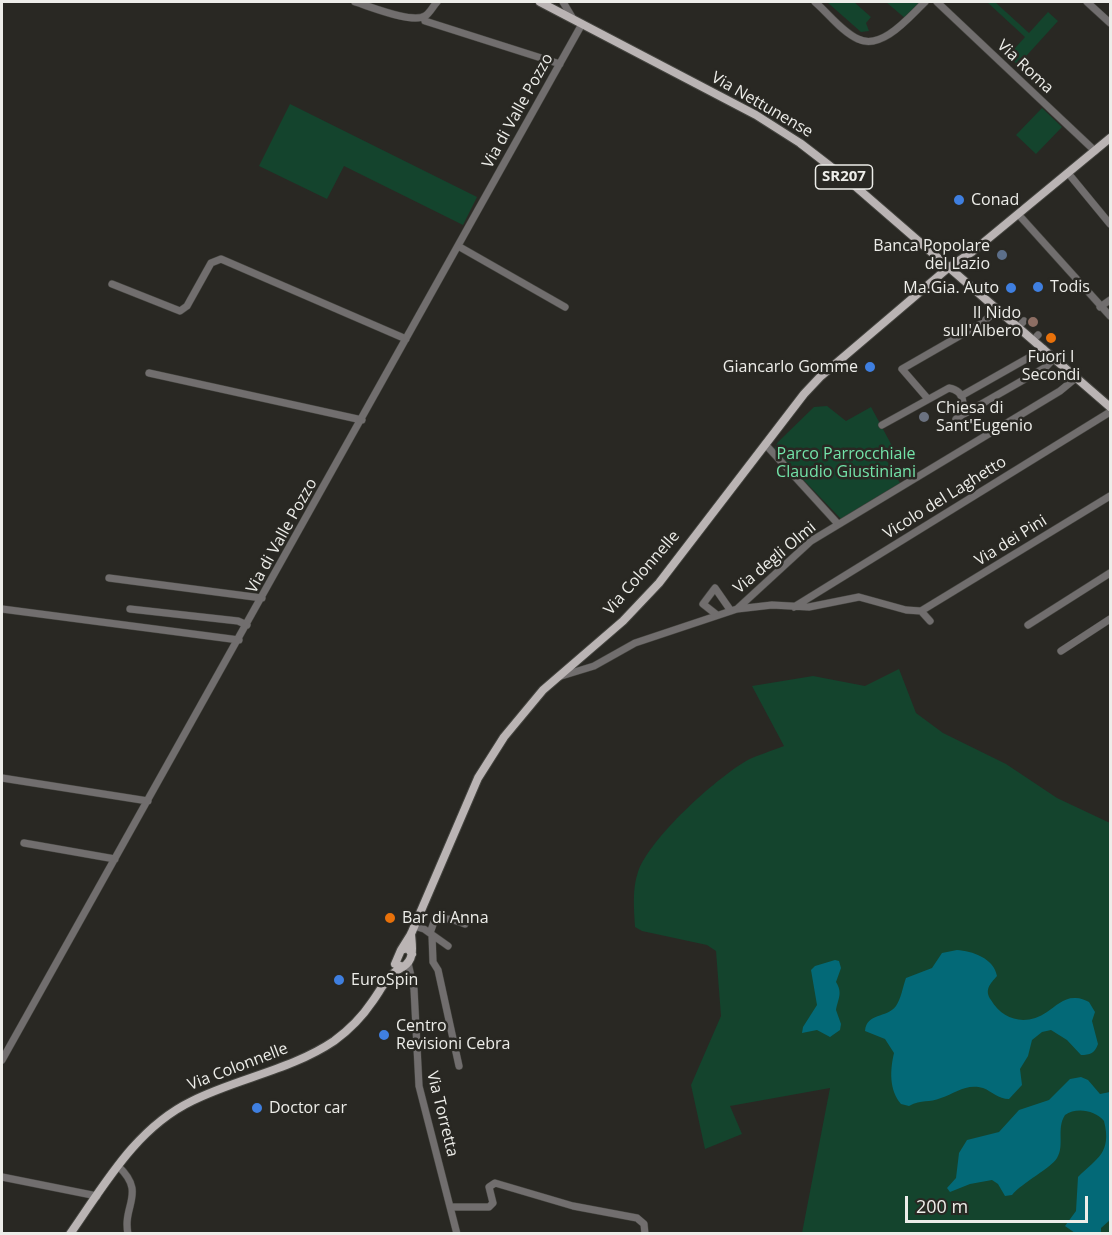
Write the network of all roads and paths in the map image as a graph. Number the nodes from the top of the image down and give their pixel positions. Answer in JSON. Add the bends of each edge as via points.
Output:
{"nodes":[{"id":1,"x":355,"y":2,"type":"edge"},
{"id":2,"x":437,"y":2,"type":"edge"},
{"id":3,"x":540,"y":2,"type":"edge"},
{"id":4,"x":563,"y":2,"type":"edge"},
{"id":5,"x":815,"y":2,"type":"edge"},
{"id":6,"x":925,"y":2,"type":"edge"},
{"id":7,"x":937,"y":2,"type":"edge"},
{"id":8,"x":1087,"y":2,"type":"edge"},
{"id":9,"x":425,"y":21,"type":"dead end"},
{"id":10,"x":578,"y":22,"type":"junction"},
{"id":11,"x":1110,"y":23,"type":"edge"},
{"id":12,"x":560,"y":64,"type":"junction"},
{"id":13,"x":1110,"y":138,"type":"edge"},
{"id":14,"x":1095,"y":151,"type":"junction"},
{"id":15,"x":1068,"y":173,"type":"junction"},
{"id":16,"x":1018,"y":214,"type":"junction"},
{"id":17,"x":1110,"y":224,"type":"edge"},
{"id":18,"x":458,"y":246,"type":"junction"},
{"id":19,"x":948,"y":268,"type":"junction"},
{"id":20,"x":112,"y":285,"type":"dead end"},
{"id":21,"x":1110,"y":300,"type":"edge"},
{"id":22,"x":565,"y":306,"type":"dead end"},
{"id":23,"x":1100,"y":307,"type":"junction"},
{"id":24,"x":997,"y":310,"type":"junction"},
{"id":25,"x":1110,"y":316,"type":"edge"},
{"id":26,"x":406,"y":339,"type":"junction"},
{"id":27,"x":1044,"y":349,"type":"junction"},
{"id":28,"x":1054,"y":358,"type":"junction"},
{"id":29,"x":149,"y":373,"type":"dead end"},
{"id":30,"x":1077,"y":377,"type":"junction"},
{"id":31,"x":961,"y":396,"type":"junction"},
{"id":32,"x":928,"y":399,"type":"junction"},
{"id":33,"x":1110,"y":407,"type":"edge"},
{"id":34,"x":1110,"y":412,"type":"edge"},
{"id":35,"x":362,"y":420,"type":"junction"},
{"id":36,"x":882,"y":425,"type":"dead end"},
{"id":37,"x":765,"y":444,"type":"junction"},
{"id":38,"x":1110,"y":496,"type":"edge"},
{"id":39,"x":838,"y":524,"type":"junction"},
{"id":40,"x":1110,"y":573,"type":"edge"},
{"id":41,"x":109,"y":578,"type":"dead end"},
{"id":42,"x":262,"y":598,"type":"junction"},
{"id":43,"x":794,"y":607,"type":"junction"},
{"id":44,"x":2,"y":609,"type":"edge"},
{"id":45,"x":130,"y":609,"type":"dead end"},
{"id":46,"x":734,"y":610,"type":"junction"},
{"id":47,"x":921,"y":610,"type":"junction"},
{"id":48,"x":717,"y":615,"type":"junction"},
{"id":49,"x":1110,"y":619,"type":"edge"},
{"id":50,"x":930,"y":621,"type":"dead end"},
{"id":51,"x":247,"y":625,"type":"junction"},
{"id":52,"x":1028,"y":625,"type":"dead end"},
{"id":53,"x":239,"y":640,"type":"junction"},
{"id":54,"x":1061,"y":651,"type":"dead end"},
{"id":55,"x":556,"y":678,"type":"junction"},
{"id":56,"x":2,"y":778,"type":"edge"},
{"id":57,"x":148,"y":801,"type":"junction"},
{"id":58,"x":24,"y":843,"type":"dead end"},
{"id":59,"x":115,"y":859,"type":"junction"},
{"id":60,"x":465,"y":924,"type":"dead end"},
{"id":61,"x":412,"y":930,"type":"junction"},
{"id":62,"x":431,"y":934,"type":"junction"},
{"id":63,"x":448,"y":946,"type":"dead end"},
{"id":64,"x":401,"y":950,"type":"junction"},
{"id":65,"x":412,"y":954,"type":"junction"},
{"id":66,"x":400,"y":966,"type":"junction"},
{"id":67,"x":2,"y":1060,"type":"edge"},
{"id":68,"x":459,"y":1066,"type":"dead end"},
{"id":69,"x":118,"y":1166,"type":"junction"},
{"id":70,"x":2,"y":1177,"type":"edge"},
{"id":71,"x":96,"y":1196,"type":"junction"},
{"id":72,"x":451,"y":1207,"type":"junction"},
{"id":73,"x":70,"y":1233,"type":"edge"},
{"id":74,"x":128,"y":1233,"type":"edge"},
{"id":75,"x":457,"y":1233,"type":"edge"},
{"id":76,"x":645,"y":1233,"type":"edge"}],
"edges":[{"from":1,"to":2,"type":"street","via":[[418,18]]},
{"from":3,"to":10,"type":"main road","name":"Via Nettunense","number":"SR207"},
{"from":4,"to":10,"type":"street"},
{"from":5,"to":6,"type":"street","via":[[854,37],[866,41],[895,29]]},
{"from":7,"to":14,"type":"street","name":"Via Roma"},
{"from":8,"to":11,"type":"street"},
{"from":9,"to":12,"type":"street"},
{"from":10,"to":12,"type":"street","name":"Via di Valle Pozzo"},
{"from":10,"to":19,"type":"main road","name":"Via Nettunense","number":"SR207","via":[[786,133],[848,180]]},
{"from":12,"to":18,"type":"street","name":"Via di Valle Pozzo"},
{"from":13,"to":14,"type":"main road","name":"Via Colonnelle"},
{"from":14,"to":15,"type":"main road","name":"Via Colonnelle"},
{"from":15,"to":16,"type":"main road","name":"Via Colonnelle"},
{"from":15,"to":17,"type":"street"},
{"from":16,"to":19,"type":"main road","name":"Via Colonnelle"},
{"from":16,"to":23,"type":"street"},
{"from":18,"to":22,"type":"street"},
{"from":18,"to":26,"type":"street","name":"Via di Valle Pozzo"},
{"from":19,"to":24,"type":"main road","name":"Via Nettunense","number":"SR207"},
{"from":19,"to":37,"type":"main road","name":"Via Colonnelle","via":[[820,377]]},
{"from":20,"to":26,"type":"street","via":[[180,310],[187,306],[211,263],[221,259]]},
{"from":21,"to":23,"type":"street"},
{"from":23,"to":25,"type":"street"},
{"from":24,"to":27,"type":"main road","name":"Via Nettunense","number":"SR207"},
{"from":24,"to":32,"type":"street","via":[[982,323],[902,369]]},
{"from":26,"to":35,"type":"street","name":"Via di Valle Pozzo"},
{"from":27,"to":28,"type":"main road","name":"Via Nettunense","number":"SR207"},
{"from":27,"to":31,"type":"street"},
{"from":28,"to":30,"type":"main road","name":"Via Nettunense","number":"SR207"},
{"from":28,"to":31,"type":"street","via":[[1046,368],[956,419],[963,407]]},
{"from":29,"to":35,"type":"street"},
{"from":30,"to":33,"type":"main road","name":"Via Nettunense","number":"SR207"},
{"from":30,"to":39,"type":"street","name":"Via degli Olmi","via":[[1060,391]]},
{"from":31,"to":32,"type":"street","via":[[949,388]]},
{"from":32,"to":36,"type":"street"},
{"from":34,"to":43,"type":"street","name":"Vicolo del Laghetto"},
{"from":35,"to":42,"type":"street","name":"Via di Valle Pozzo"},
{"from":37,"to":39,"type":"street"},
{"from":37,"to":55,"type":"main road","name":"Via Colonnelle","via":[[646,598]]},
{"from":38,"to":47,"type":"street","name":"Via dei Pini"},
{"from":39,"to":46,"type":"street","name":"Via degli Olmi","via":[[811,541]]},
{"from":40,"to":52,"type":"street"},
{"from":41,"to":42,"type":"street"},
{"from":42,"to":51,"type":"street","name":"Via di Valle Pozzo"},
{"from":43,"to":46,"type":"street","via":[[772,605]]},
{"from":43,"to":47,"type":"street","via":[[859,597]]},
{"from":44,"to":53,"type":"street"},
{"from":45,"to":51,"type":"street"},
{"from":46,"to":48,"type":"street"},
{"from":46,"to":48,"type":"street","via":[[715,588],[703,604]]},
{"from":47,"to":50,"type":"street"},
{"from":48,"to":55,"type":"street","via":[[630,645],[594,666]]},
{"from":49,"to":54,"type":"street"},
{"from":51,"to":53,"type":"street","name":"Via di Valle Pozzo"},
{"from":53,"to":57,"type":"street","name":"Via di Valle Pozzo"},
{"from":55,"to":61,"type":"main road","name":"Via Colonnelle","via":[[515,723],[482,769]]},
{"from":56,"to":57,"type":"street"},
{"from":57,"to":59,"type":"street","name":"Via di Valle Pozzo"},
{"from":58,"to":59,"type":"street"},
{"from":59,"to":67,"type":"street","name":"Via di Valle Pozzo"},
{"from":60,"to":62,"type":"street","via":[[439,919]]},
{"from":61,"to":62,"type":"street"},
{"from":61,"to":64,"type":"main road","name":"Via Colonnelle"},
{"from":61,"to":65,"type":"main road","name":"Via Colonnelle"},
{"from":62,"to":63,"type":"street"},
{"from":62,"to":68,"type":"street","via":[[433,962]]},
{"from":64,"to":65,"type":"main road","via":[[408,948]]},
{"from":64,"to":66,"type":"main road","name":"Via Colonnelle"},
{"from":65,"to":66,"type":"main road","name":"Via Colonnelle"},
{"from":66,"to":69,"type":"main road","name":"Via Colonnelle","via":[[359,1019],[334,1041],[298,1060],[181,1107],[150,1128]]},
{"from":66,"to":72,"type":"street","name":"Via Torretta","via":[[414,989],[419,1086]]},
{"from":69,"to":71,"type":"main road","name":"Via Colonnelle"},
{"from":69,"to":74,"type":"street","via":[[130,1178],[133,1191]]},
{"from":70,"to":71,"type":"street"},
{"from":71,"to":73,"type":"main road","name":"Via Colonnelle"},
{"from":72,"to":75,"type":"street","name":"Via Torretta"},
{"from":72,"to":76,"type":"street","via":[[489,1207],[493,1203],[490,1185],[495,1183],[573,1206],[637,1218],[644,1224]]}]}
